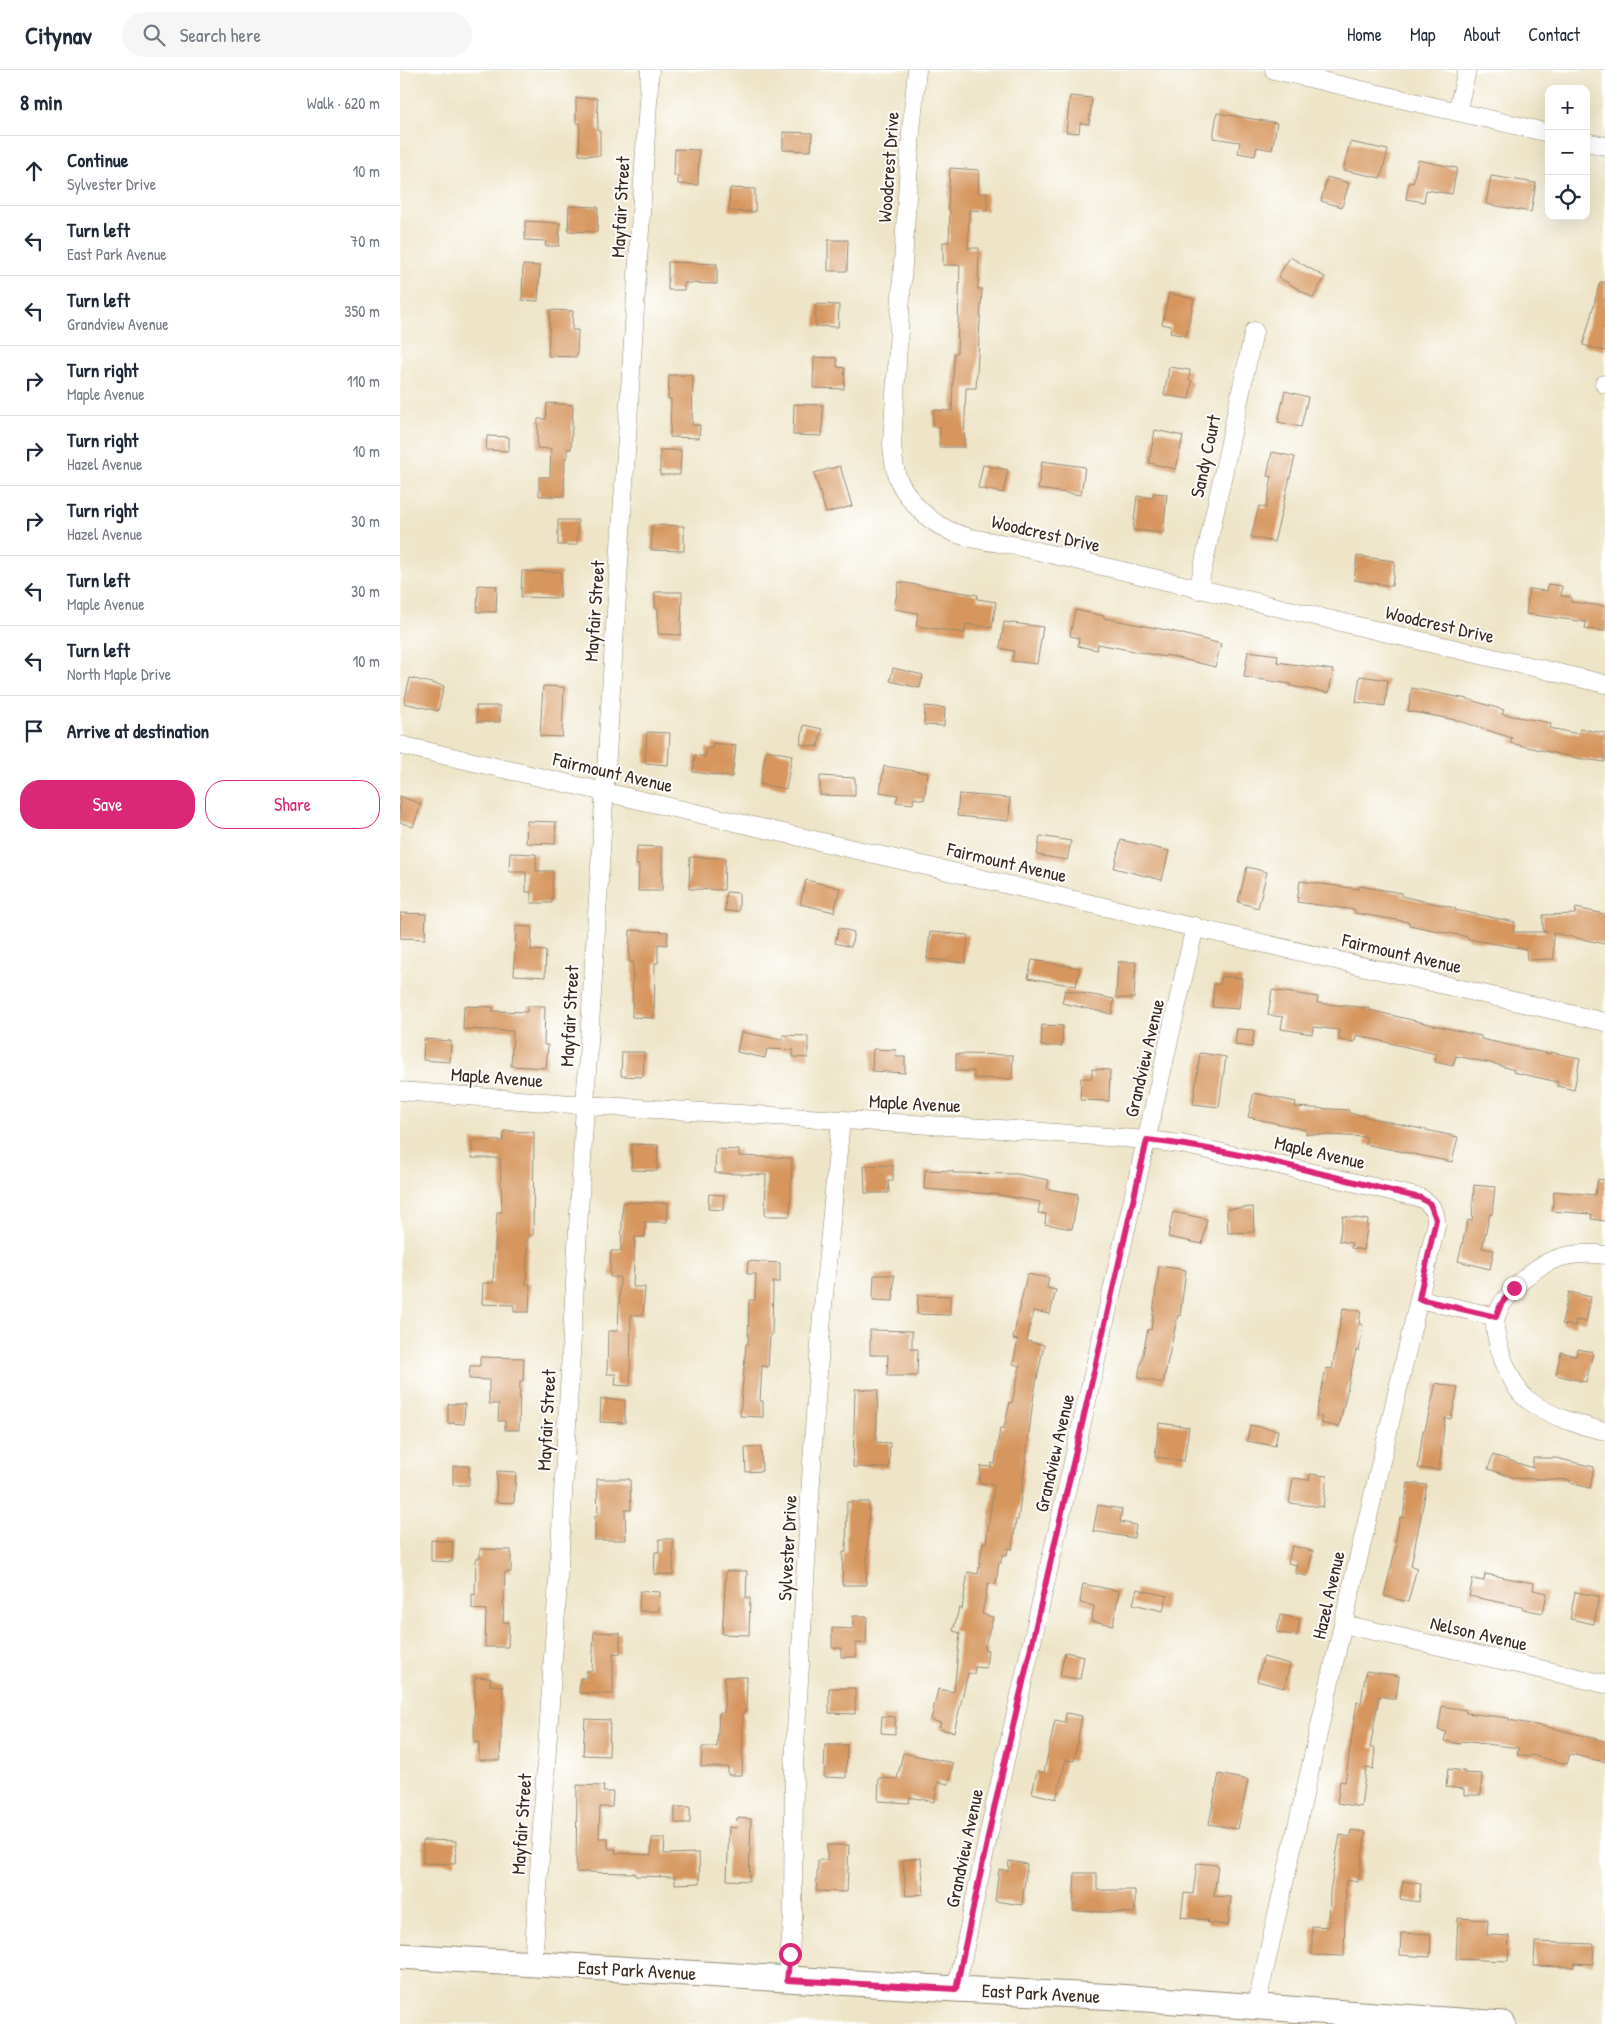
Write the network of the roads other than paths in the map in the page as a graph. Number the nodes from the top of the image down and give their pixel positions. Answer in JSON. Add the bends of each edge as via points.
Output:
{"nodes":[{"id":1,"x":650,"y":70,"type":"edge"},
{"id":2,"x":917,"y":70,"type":"edge"},
{"id":3,"x":1274,"y":70,"type":"edge"},
{"id":4,"x":1467,"y":70,"type":"edge"},
{"id":5,"x":1458,"y":112,"type":"junction"},
{"id":6,"x":1545,"y":132,"type":"edge"},
{"id":7,"x":1590,"y":143,"type":"edge"},
{"id":8,"x":1605,"y":146,"type":"edge"},
{"id":9,"x":1254,"y":331,"type":"dead end"},
{"id":10,"x":1198,"y":590,"type":"junction"},
{"id":11,"x":1605,"y":684,"type":"edge"},
{"id":12,"x":400,"y":745,"type":"edge"},
{"id":13,"x":604,"y":792,"type":"junction"},
{"id":14,"x":1195,"y":926,"type":"junction"},
{"id":15,"x":1605,"y":1022,"type":"edge"},
{"id":16,"x":400,"y":1091,"type":"edge"},
{"id":17,"x":585,"y":1105,"type":"junction"},
{"id":18,"x":841,"y":1120,"type":"junction"},
{"id":19,"x":1147,"y":1140,"type":"junction"},
{"id":20,"x":1422,"y":1199,"type":"joint"},
{"id":21,"x":1605,"y":1255,"type":"edge"},
{"id":22,"x":1419,"y":1299,"type":"junction"},
{"id":23,"x":1496,"y":1317,"type":"junction"},
{"id":24,"x":1605,"y":1431,"type":"edge"},
{"id":25,"x":1343,"y":1624,"type":"junction"},
{"id":26,"x":1605,"y":1684,"type":"edge"},
{"id":27,"x":400,"y":1956,"type":"edge"},
{"id":28,"x":533,"y":1964,"type":"junction"},
{"id":29,"x":787,"y":1980,"type":"junction"},
{"id":30,"x":956,"y":1989,"type":"junction"},
{"id":31,"x":1256,"y":2007,"type":"junction"},
{"id":32,"x":1503,"y":2024,"type":"edge"}],
"edges":[{"from":1,"to":13,"type":"street","name":"Mayfair Street"},
{"from":2,"to":10,"type":"street","name":"Woodcrest Drive","via":[[892,446],[898,478],[908,496],[926,515],[944,528],[967,537]]},
{"from":3,"to":5,"type":"street"},
{"from":4,"to":5,"type":"street"},
{"from":5,"to":6,"type":"street"},
{"from":7,"to":8,"type":"street"},
{"from":9,"to":10,"type":"street","name":"Sandy Court"},
{"from":10,"to":11,"type":"street","name":"Woodcrest Drive"},
{"from":12,"to":13,"type":"street","name":"Fairmount Avenue"},
{"from":13,"to":14,"type":"street","name":"Fairmount Avenue"},
{"from":13,"to":17,"type":"street","name":"Mayfair Street"},
{"from":14,"to":15,"type":"street","name":"Fairmount Avenue"},
{"from":14,"to":19,"type":"street","name":"Grandview Avenue"},
{"from":16,"to":17,"type":"street","name":"Maple Avenue"},
{"from":17,"to":18,"type":"street","name":"Maple Avenue"},
{"from":17,"to":28,"type":"street","name":"Mayfair Street"},
{"from":18,"to":19,"type":"street","name":"Maple Avenue"},
{"from":18,"to":29,"type":"street","name":"Sylvester Drive","via":[[815,1414],[794,1764],[793,1918]]},
{"from":19,"to":20,"type":"street","name":"Maple Avenue","via":[[1270,1163]]},
{"from":19,"to":30,"type":"street","name":"Grandview Avenue"},
{"from":20,"to":22,"type":"street","name":"Hazel Avenue","via":[[1430,1204],[1436,1219]]},
{"from":21,"to":23,"type":"street","via":[[1579,1253],[1564,1256],[1532,1270],[1501,1304]]},
{"from":22,"to":23,"type":"street"},
{"from":22,"to":25,"type":"street","name":"Hazel Avenue"},
{"from":23,"to":24,"type":"street","via":[[1498,1344],[1512,1379],[1527,1399],[1573,1424]]},
{"from":25,"to":26,"type":"street","name":"Nelson Avenue"},
{"from":25,"to":31,"type":"street","name":"Hazel Avenue"},
{"from":27,"to":28,"type":"main road","name":"East Park Avenue"},
{"from":28,"to":29,"type":"main road","name":"East Park Avenue"},
{"from":29,"to":30,"type":"main road","name":"East Park Avenue"},
{"from":30,"to":31,"type":"main road","name":"East Park Avenue"},
{"from":31,"to":32,"type":"main road","name":"East Park Avenue"}]}
